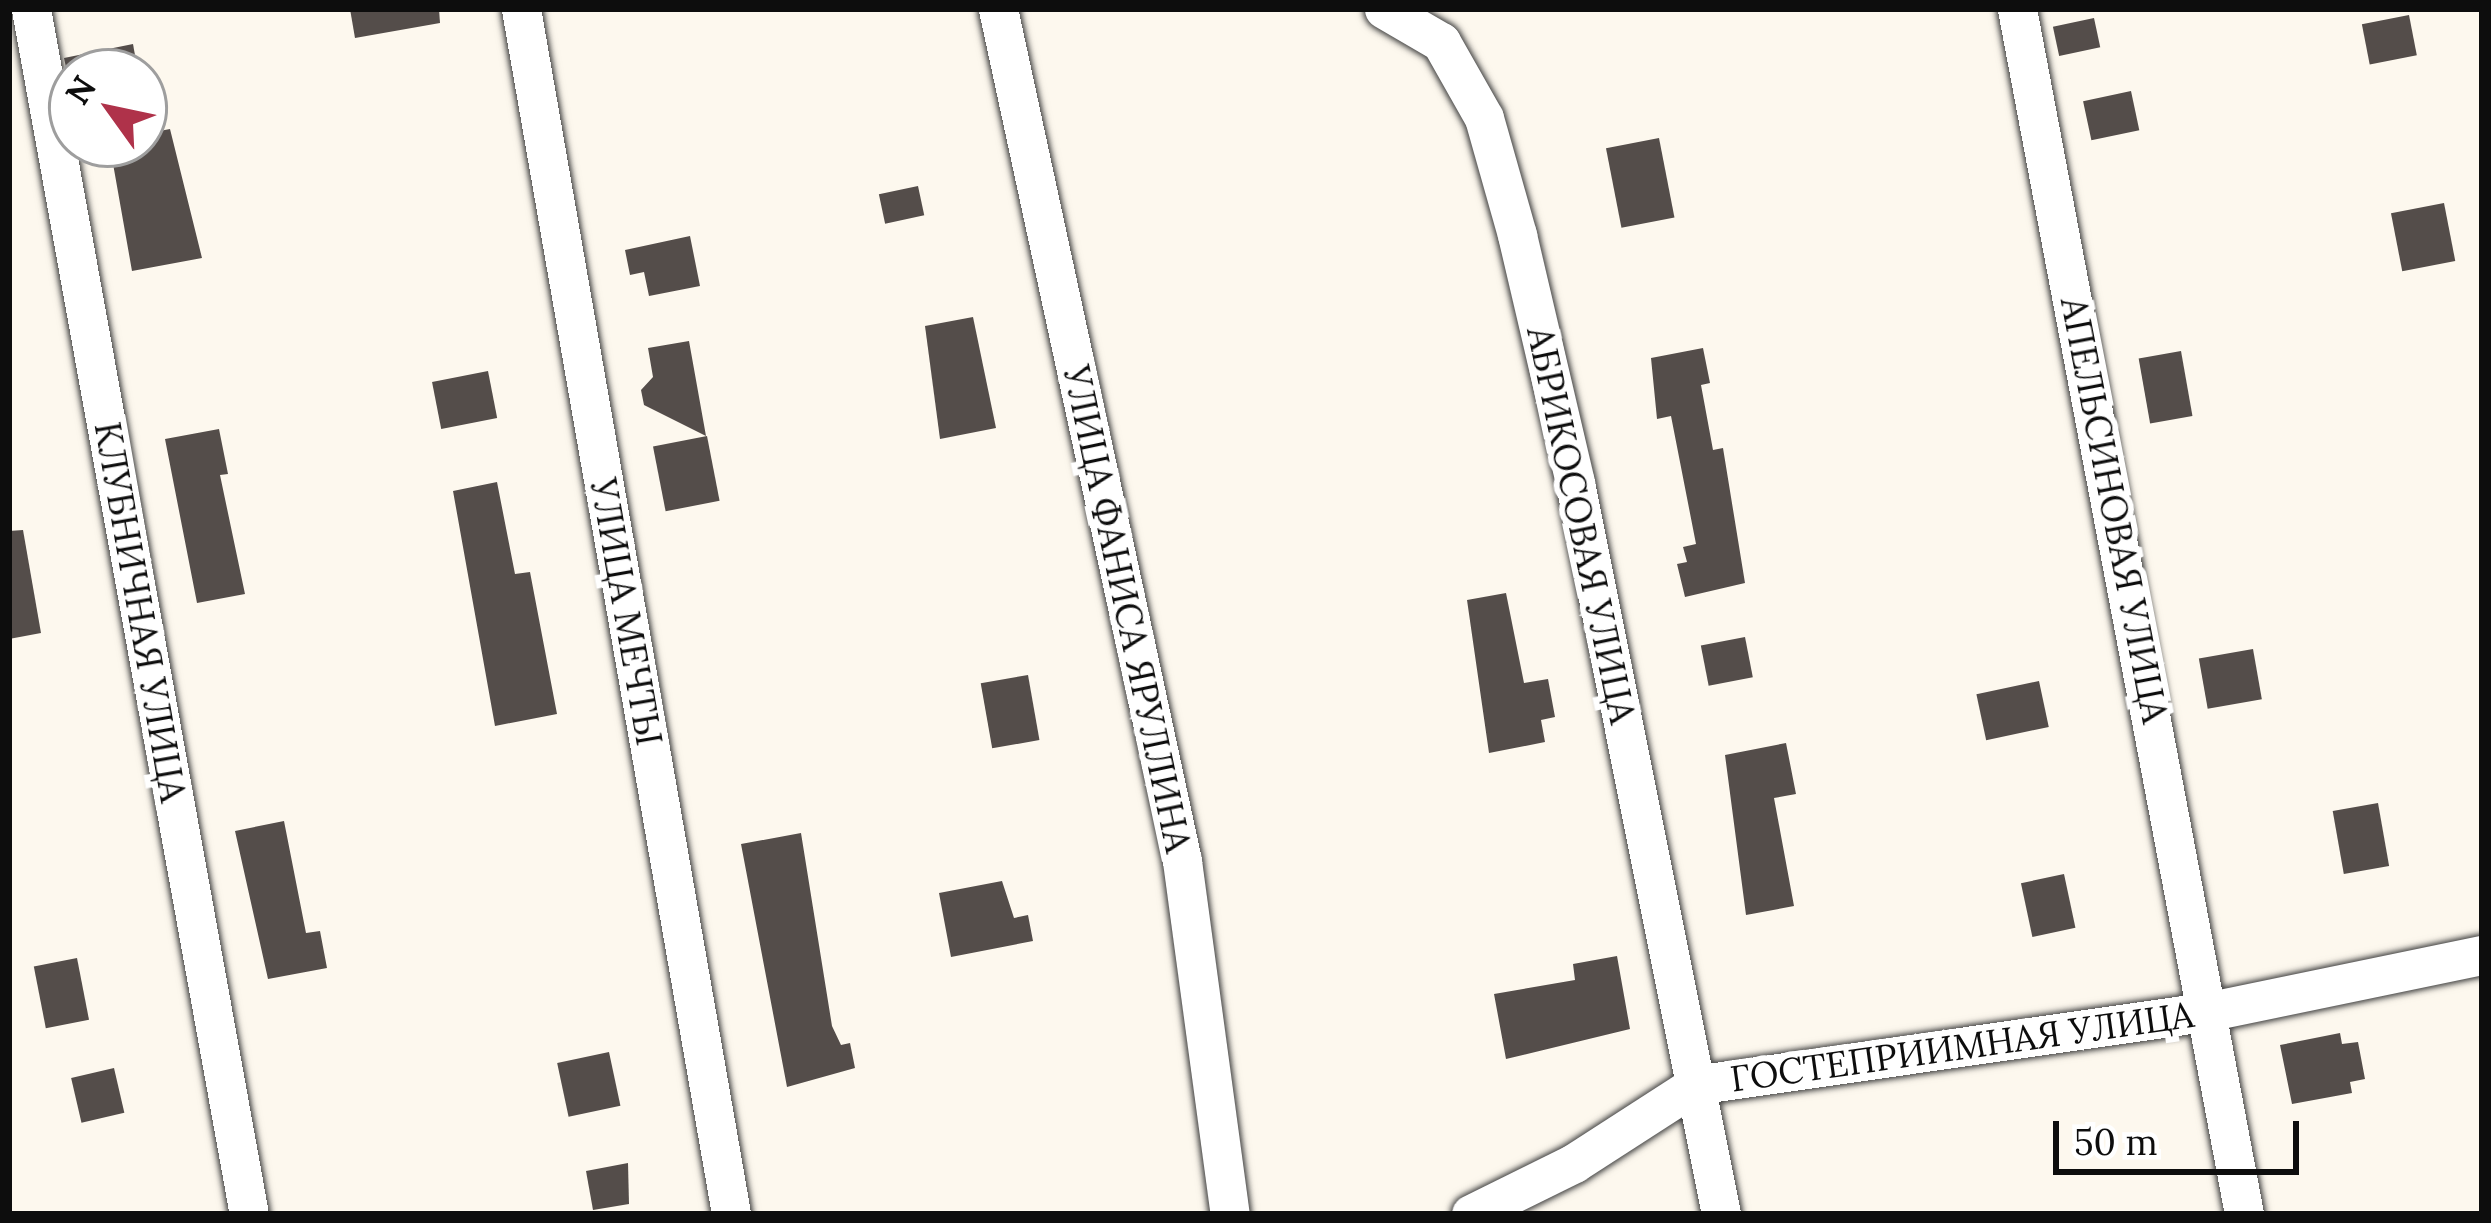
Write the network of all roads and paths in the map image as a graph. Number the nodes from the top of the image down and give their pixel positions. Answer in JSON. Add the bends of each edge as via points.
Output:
{"nodes":[{"id":1,"x":31,"y":9,"type":"edge"},
{"id":2,"x":521,"y":9,"type":"edge"},
{"id":3,"x":998,"y":9,"type":"edge"},
{"id":4,"x":1384,"y":9,"type":"edge"},
{"id":5,"x":2017,"y":9,"type":"edge"},
{"id":6,"x":2482,"y":955,"type":"edge"},
{"id":7,"x":2211,"y":1011,"type":"junction"},
{"id":8,"x":1695,"y":1085,"type":"junction"},
{"id":9,"x":249,"y":1214,"type":"edge"},
{"id":10,"x":731,"y":1214,"type":"edge"},
{"id":11,"x":1230,"y":1214,"type":"edge"},
{"id":12,"x":1471,"y":1214,"type":"edge"},
{"id":13,"x":1721,"y":1214,"type":"edge"},
{"id":14,"x":2244,"y":1214,"type":"edge"}],
"edges":[{"from":1,"to":9,"type":"street","name":"КЛУБНИЧНАЯ УЛИЦА"},
{"from":2,"to":10,"type":"street","name":"УЛИЦА МЕЧТЫ"},
{"from":3,"to":11,"type":"street","name":"УЛИЦА ФАНИСА ЯРУЛЛИНА","via":[[1182,861]]},
{"from":4,"to":8,"type":"street","name":"АБРИКОСОВАЯ УЛИЦА","via":[[1442,42],[1484,118],[1575,483]]},
{"from":5,"to":7,"type":"street","name":"АПЕЛЬСИНОВАЯ УЛИЦА"},
{"from":6,"to":7,"type":"street","name":"ГОСТЕПРИИМНАЯ УЛИЦА"},
{"from":7,"to":8,"type":"street","name":"ГОСТЕПРИИМНАЯ УЛИЦА"},
{"from":7,"to":14,"type":"street","name":"АПЕЛЬСИНОВАЯ УЛИЦА"},
{"from":8,"to":12,"type":"street","name":"ГОСТЕПРИИМНАЯ УЛИЦА","via":[[1574,1162]]},
{"from":8,"to":13,"type":"street","name":"АБРИКОСОВАЯ УЛИЦА"}]}
